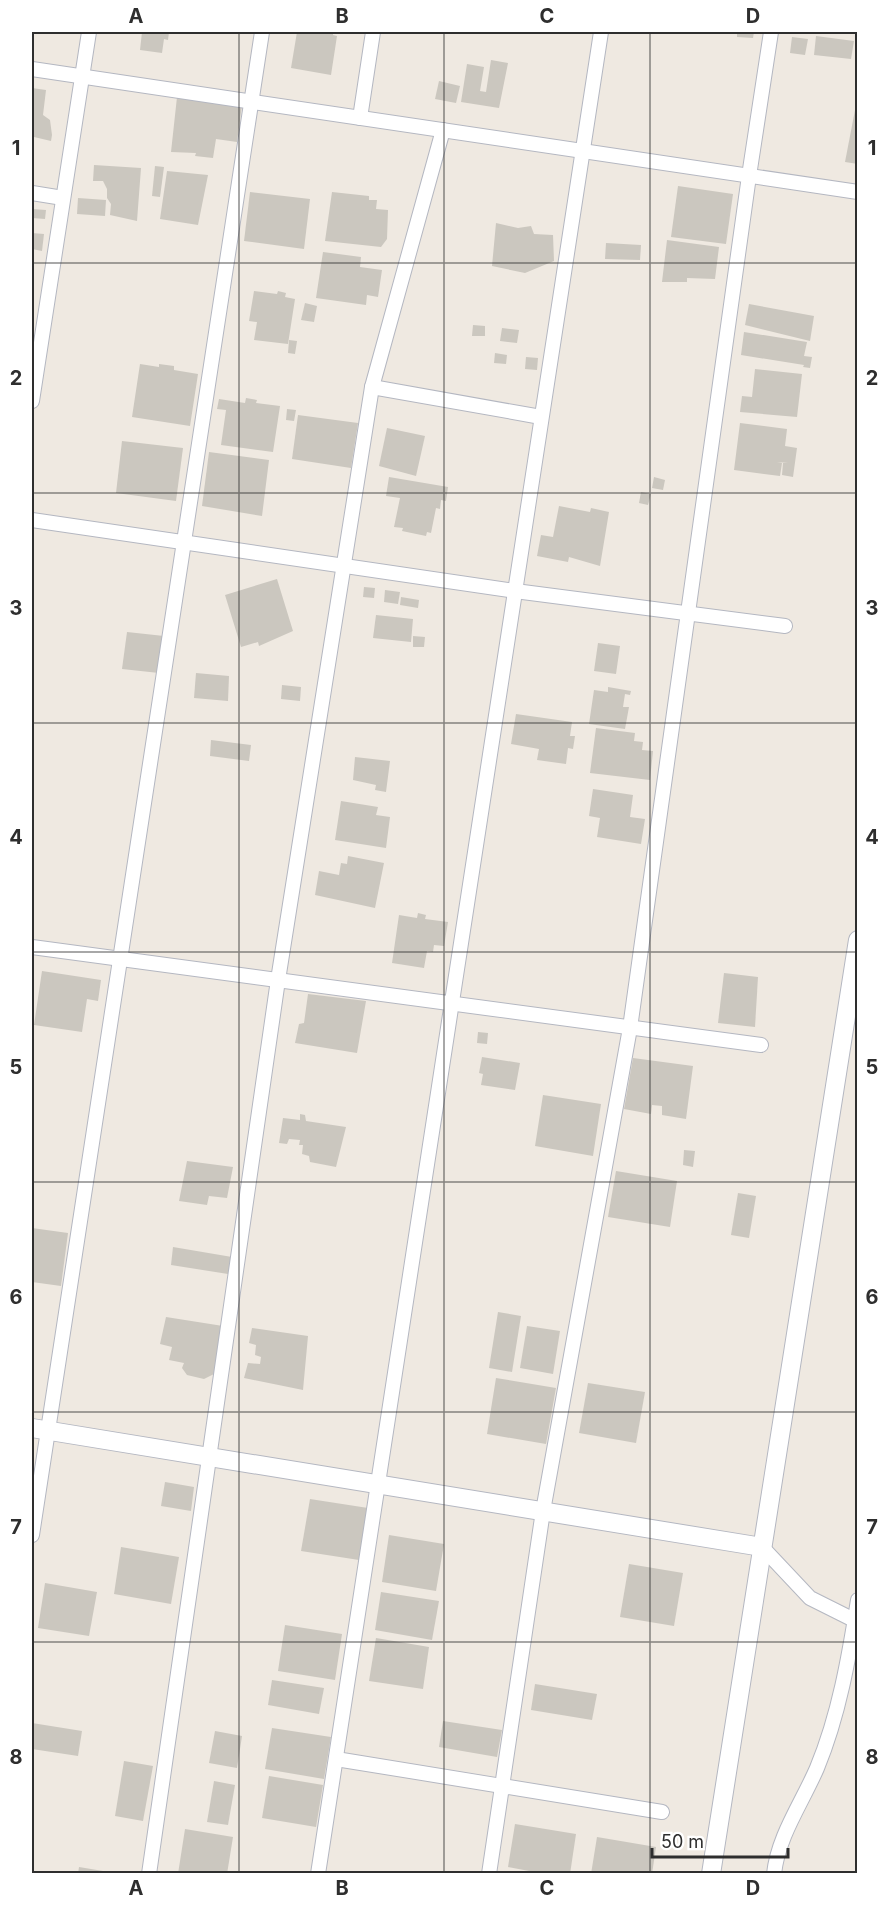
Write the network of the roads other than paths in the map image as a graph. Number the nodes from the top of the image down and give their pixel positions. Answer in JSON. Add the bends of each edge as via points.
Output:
{"nodes":[{"id":1,"x":89,"y":32,"type":"edge"},
{"id":2,"x":262,"y":32,"type":"edge"},
{"id":3,"x":373,"y":32,"type":"edge"},
{"id":4,"x":601,"y":32,"type":"edge"},
{"id":5,"x":771,"y":32,"type":"edge"},
{"id":6,"x":32,"y":69,"type":"edge"},
{"id":7,"x":82,"y":76,"type":"junction"},
{"id":8,"x":251,"y":102,"type":"junction"},
{"id":9,"x":360,"y":118,"type":"junction"},
{"id":10,"x":443,"y":130,"type":"junction"},
{"id":11,"x":582,"y":151,"type":"junction"},
{"id":12,"x":749,"y":176,"type":"junction"},
{"id":13,"x":858,"y":192,"type":"edge"},
{"id":14,"x":32,"y":193,"type":"edge"},
{"id":15,"x":63,"y":198,"type":"junction"},
{"id":16,"x":35,"y":354,"type":"edge"},
{"id":17,"x":372,"y":387,"type":"junction"},
{"id":18,"x":32,"y":401,"type":"edge"},
{"id":19,"x":541,"y":417,"type":"junction"},
{"id":20,"x":32,"y":520,"type":"edge"},
{"id":21,"x":184,"y":543,"type":"junction"},
{"id":22,"x":341,"y":566,"type":"junction"},
{"id":23,"x":515,"y":591,"type":"junction"},
{"id":24,"x":687,"y":613,"type":"junction"},
{"id":25,"x":785,"y":626,"type":"dead end"},
{"id":26,"x":858,"y":940,"type":"edge"},
{"id":27,"x":32,"y":947,"type":"edge"},
{"id":28,"x":120,"y":959,"type":"junction"},
{"id":29,"x":278,"y":980,"type":"junction"},
{"id":30,"x":452,"y":1004,"type":"junction"},
{"id":31,"x":630,"y":1028,"type":"junction"},
{"id":32,"x":761,"y":1046,"type":"dead end"},
{"id":33,"x":39,"y":1429,"type":"edge"},
{"id":34,"x":210,"y":1457,"type":"junction"},
{"id":35,"x":378,"y":1484,"type":"junction"},
{"id":36,"x":543,"y":1511,"type":"junction"},
{"id":37,"x":32,"y":1535,"type":"edge"},
{"id":38,"x":762,"y":1547,"type":"junction"},
{"id":39,"x":858,"y":1600,"type":"edge"},
{"id":40,"x":856,"y":1622,"type":"edge"},
{"id":41,"x":336,"y":1759,"type":"junction"},
{"id":42,"x":502,"y":1786,"type":"junction"},
{"id":43,"x":662,"y":1812,"type":"dead end"},
{"id":44,"x":148,"y":1874,"type":"edge"},
{"id":45,"x":318,"y":1874,"type":"edge"},
{"id":46,"x":489,"y":1874,"type":"edge"},
{"id":47,"x":711,"y":1874,"type":"edge"},
{"id":48,"x":774,"y":1874,"type":"edge"}],
"edges":[{"from":1,"to":7,"type":"street"},
{"from":2,"to":8,"type":"street"},
{"from":3,"to":9,"type":"street"},
{"from":4,"to":11,"type":"street"},
{"from":5,"to":12,"type":"street"},
{"from":6,"to":7,"type":"street"},
{"from":7,"to":8,"type":"street"},
{"from":7,"to":15,"type":"street"},
{"from":8,"to":9,"type":"street"},
{"from":8,"to":21,"type":"street"},
{"from":9,"to":10,"type":"street"},
{"from":10,"to":11,"type":"street"},
{"from":10,"to":17,"type":"street"},
{"from":11,"to":12,"type":"street"},
{"from":11,"to":19,"type":"street"},
{"from":12,"to":13,"type":"street"},
{"from":12,"to":24,"type":"street"},
{"from":14,"to":15,"type":"street"},
{"from":15,"to":16,"type":"street"},
{"from":16,"to":18,"type":"street"},
{"from":17,"to":19,"type":"street"},
{"from":17,"to":22,"type":"street"},
{"from":19,"to":23,"type":"street"},
{"from":20,"to":21,"type":"street"},
{"from":21,"to":22,"type":"street"},
{"from":21,"to":28,"type":"street"},
{"from":22,"to":23,"type":"street"},
{"from":22,"to":29,"type":"street"},
{"from":23,"to":24,"type":"street"},
{"from":23,"to":30,"type":"street"},
{"from":24,"to":25,"type":"street"},
{"from":24,"to":31,"type":"street"},
{"from":26,"to":38,"type":"street"},
{"from":27,"to":28,"type":"street"},
{"from":28,"to":29,"type":"street"},
{"from":28,"to":33,"type":"street"},
{"from":29,"to":30,"type":"street"},
{"from":29,"to":34,"type":"street"},
{"from":30,"to":31,"type":"street"},
{"from":30,"to":35,"type":"street"},
{"from":31,"to":32,"type":"street"},
{"from":31,"to":36,"type":"street"},
{"from":33,"to":34,"type":"street"},
{"from":33,"to":37,"type":"street"},
{"from":34,"to":35,"type":"street"},
{"from":34,"to":44,"type":"street"},
{"from":35,"to":36,"type":"street"},
{"from":35,"to":41,"type":"street"},
{"from":36,"to":38,"type":"street"},
{"from":36,"to":42,"type":"street"},
{"from":38,"to":40,"type":"street","via":[[810,1598]]},
{"from":38,"to":47,"type":"street"},
{"from":39,"to":40,"type":"street"},
{"from":40,"to":48,"type":"street","via":[[847,1673],[817,1767],[776,1853]]},
{"from":41,"to":42,"type":"street"},
{"from":41,"to":45,"type":"street"},
{"from":42,"to":43,"type":"street"},
{"from":42,"to":46,"type":"street"}]}
